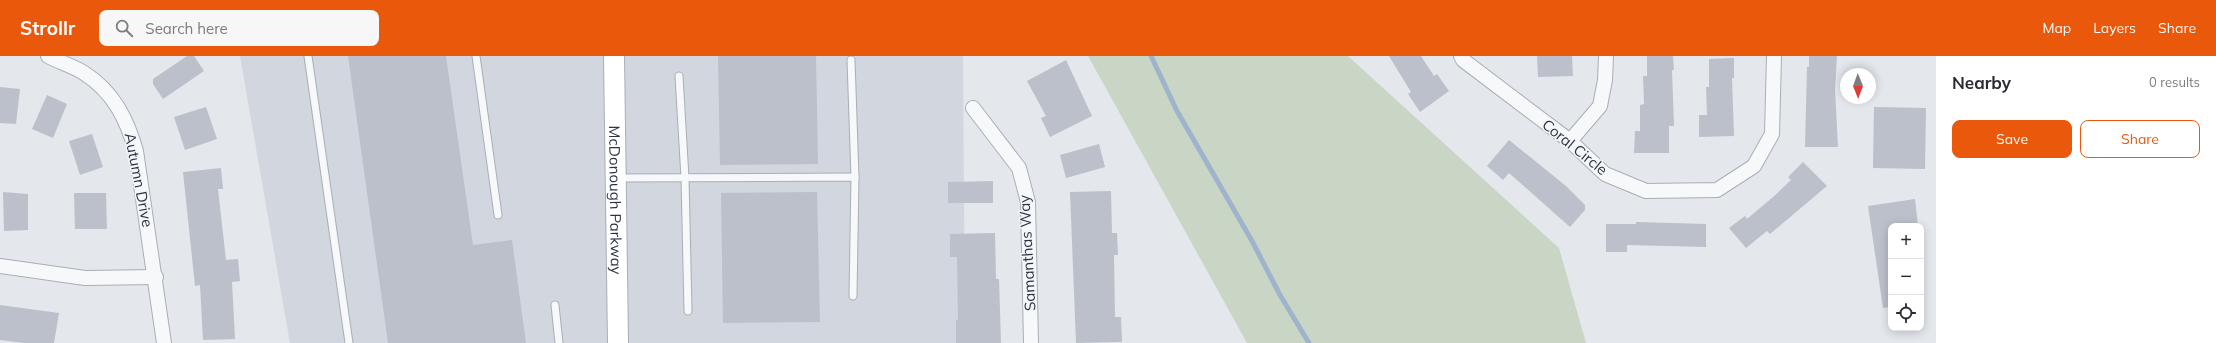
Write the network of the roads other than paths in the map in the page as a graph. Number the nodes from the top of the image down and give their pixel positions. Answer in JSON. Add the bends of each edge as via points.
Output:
{"nodes":[{"id":1,"x":48,"y":56,"type":"edge"},
{"id":2,"x":308,"y":56,"type":"edge"},
{"id":3,"x":476,"y":56,"type":"edge"},
{"id":4,"x":1461,"y":56,"type":"edge"},
{"id":5,"x":1606,"y":56,"type":"edge"},
{"id":6,"x":1774,"y":56,"type":"edge"},
{"id":7,"x":611,"y":57,"type":"edge"},
{"id":8,"x":851,"y":60,"type":"dead end"},
{"id":9,"x":679,"y":76,"type":"dead end"},
{"id":10,"x":973,"y":108,"type":"dead end"},
{"id":11,"x":1570,"y":141,"type":"junction"},
{"id":12,"x":855,"y":177,"type":"junction"},
{"id":13,"x":615,"y":178,"type":"junction"},
{"id":14,"x":685,"y":178,"type":"junction"},
{"id":15,"x":498,"y":215,"type":"dead end"},
{"id":16,"x":0,"y":266,"type":"edge"},
{"id":17,"x":156,"y":277,"type":"junction"},
{"id":18,"x":853,"y":296,"type":"dead end"},
{"id":19,"x":555,"y":305,"type":"dead end"},
{"id":20,"x":688,"y":311,"type":"dead end"},
{"id":21,"x":164,"y":343,"type":"edge"},
{"id":22,"x":349,"y":343,"type":"edge"},
{"id":23,"x":559,"y":343,"type":"edge"},
{"id":24,"x":618,"y":343,"type":"edge"},
{"id":25,"x":1031,"y":343,"type":"edge"}],
"edges":[{"from":1,"to":17,"type":"street","name":"Autumn Drive","via":[[85,74],[112,98],[128,123],[136,152]]},
{"from":2,"to":22,"type":"lane"},
{"from":3,"to":15,"type":"lane"},
{"from":4,"to":11,"type":"street","name":"Coral Circle"},
{"from":5,"to":11,"type":"street","via":[[1600,106]]},
{"from":6,"to":11,"type":"street","name":"Coral Circle","via":[[1772,134],[1754,166],[1717,190],[1646,191],[1605,174]]},
{"from":7,"to":13,"type":"street","name":"McDonough Parkway"},
{"from":8,"to":12,"type":"lane"},
{"from":9,"to":14,"type":"lane"},
{"from":10,"to":25,"type":"street","name":"Samanthas Way","via":[[1020,168],[1028,202]]},
{"from":12,"to":14,"type":"lane"},
{"from":12,"to":18,"type":"lane"},
{"from":13,"to":14,"type":"lane"},
{"from":13,"to":24,"type":"street","name":"McDonough Parkway"},
{"from":14,"to":20,"type":"lane"},
{"from":16,"to":17,"type":"street","via":[[85,278]]},
{"from":17,"to":21,"type":"street","name":"Autumn Drive"},
{"from":19,"to":23,"type":"lane"}]}
